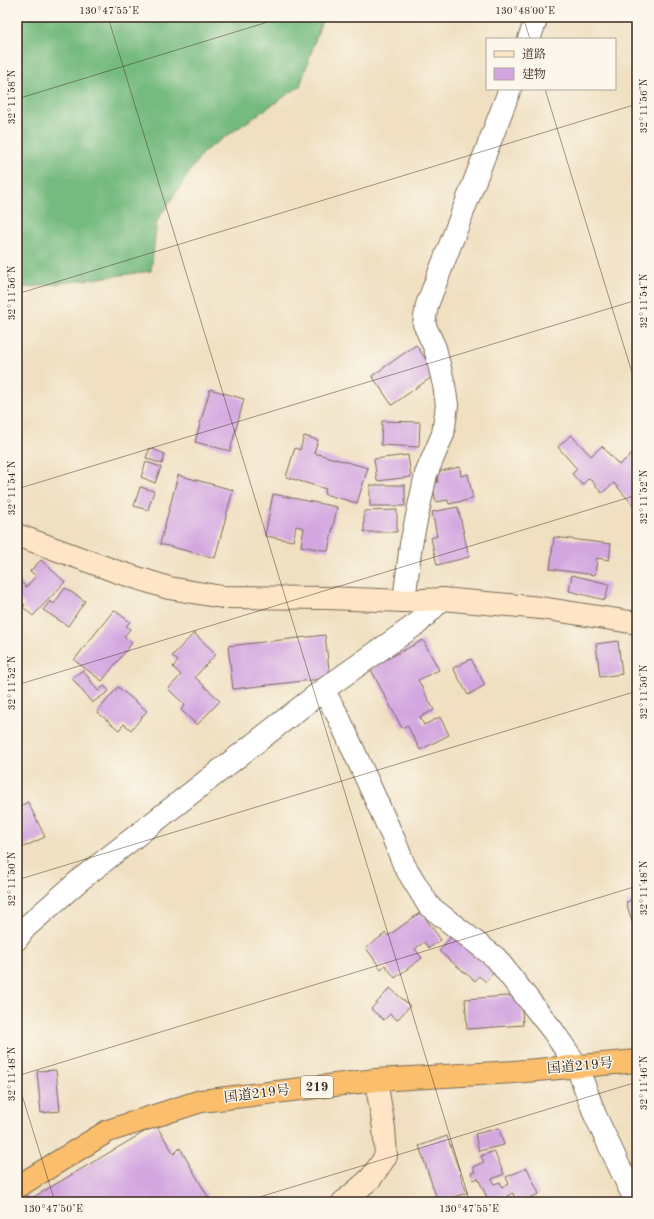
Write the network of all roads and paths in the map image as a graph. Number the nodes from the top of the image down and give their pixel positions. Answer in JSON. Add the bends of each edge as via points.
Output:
{"nodes":[{"id":1,"x":537,"y":17,"type":"edge"},
{"id":2,"x":529,"y":38,"type":"edge"},
{"id":3,"x":510,"y":90,"type":"edge"},
{"id":4,"x":17,"y":535,"type":"edge"},
{"id":5,"x":442,"y":599,"type":"junction"},
{"id":6,"x":404,"y":601,"type":"junction"},
{"id":7,"x":637,"y":623,"type":"edge"},
{"id":8,"x":323,"y":690,"type":"junction"},
{"id":9,"x":17,"y":938,"type":"edge"},
{"id":10,"x":637,"y":1061,"type":"edge"},
{"id":11,"x":577,"y":1066,"type":"junction"},
{"id":12,"x":376,"y":1080,"type":"junction"},
{"id":13,"x":17,"y":1187,"type":"edge"},
{"id":14,"x":343,"y":1202,"type":"edge"},
{"id":15,"x":636,"y":1202,"type":"edge"}],
"edges":[{"from":1,"to":2,"type":"street"},
{"from":3,"to":6,"type":"street","via":[[427,305],[424,324],[435,348],[447,405],[444,434],[426,474],[410,544]]},
{"from":4,"to":6,"type":"street","via":[[169,588],[222,597]]},
{"from":5,"to":6,"type":"street"},
{"from":5,"to":7,"type":"street","via":[[541,608]]},
{"from":5,"to":8,"type":"street","via":[[418,623]]},
{"from":8,"to":9,"type":"street","via":[[81,879]]},
{"from":8,"to":11,"type":"street","via":[[338,716],[404,865],[429,906],[496,958]]},
{"from":10,"to":11,"type":"highway","name":"国道219号","number":"219"},
{"from":11,"to":12,"type":"highway","name":"国道219号","number":"219"},
{"from":11,"to":15,"type":"street","via":[[595,1115]]},
{"from":12,"to":13,"type":"highway","name":"国道219号","number":"219","via":[[201,1101],[108,1131]]},
{"from":12,"to":14,"type":"street","via":[[386,1156],[371,1178]]}]}
